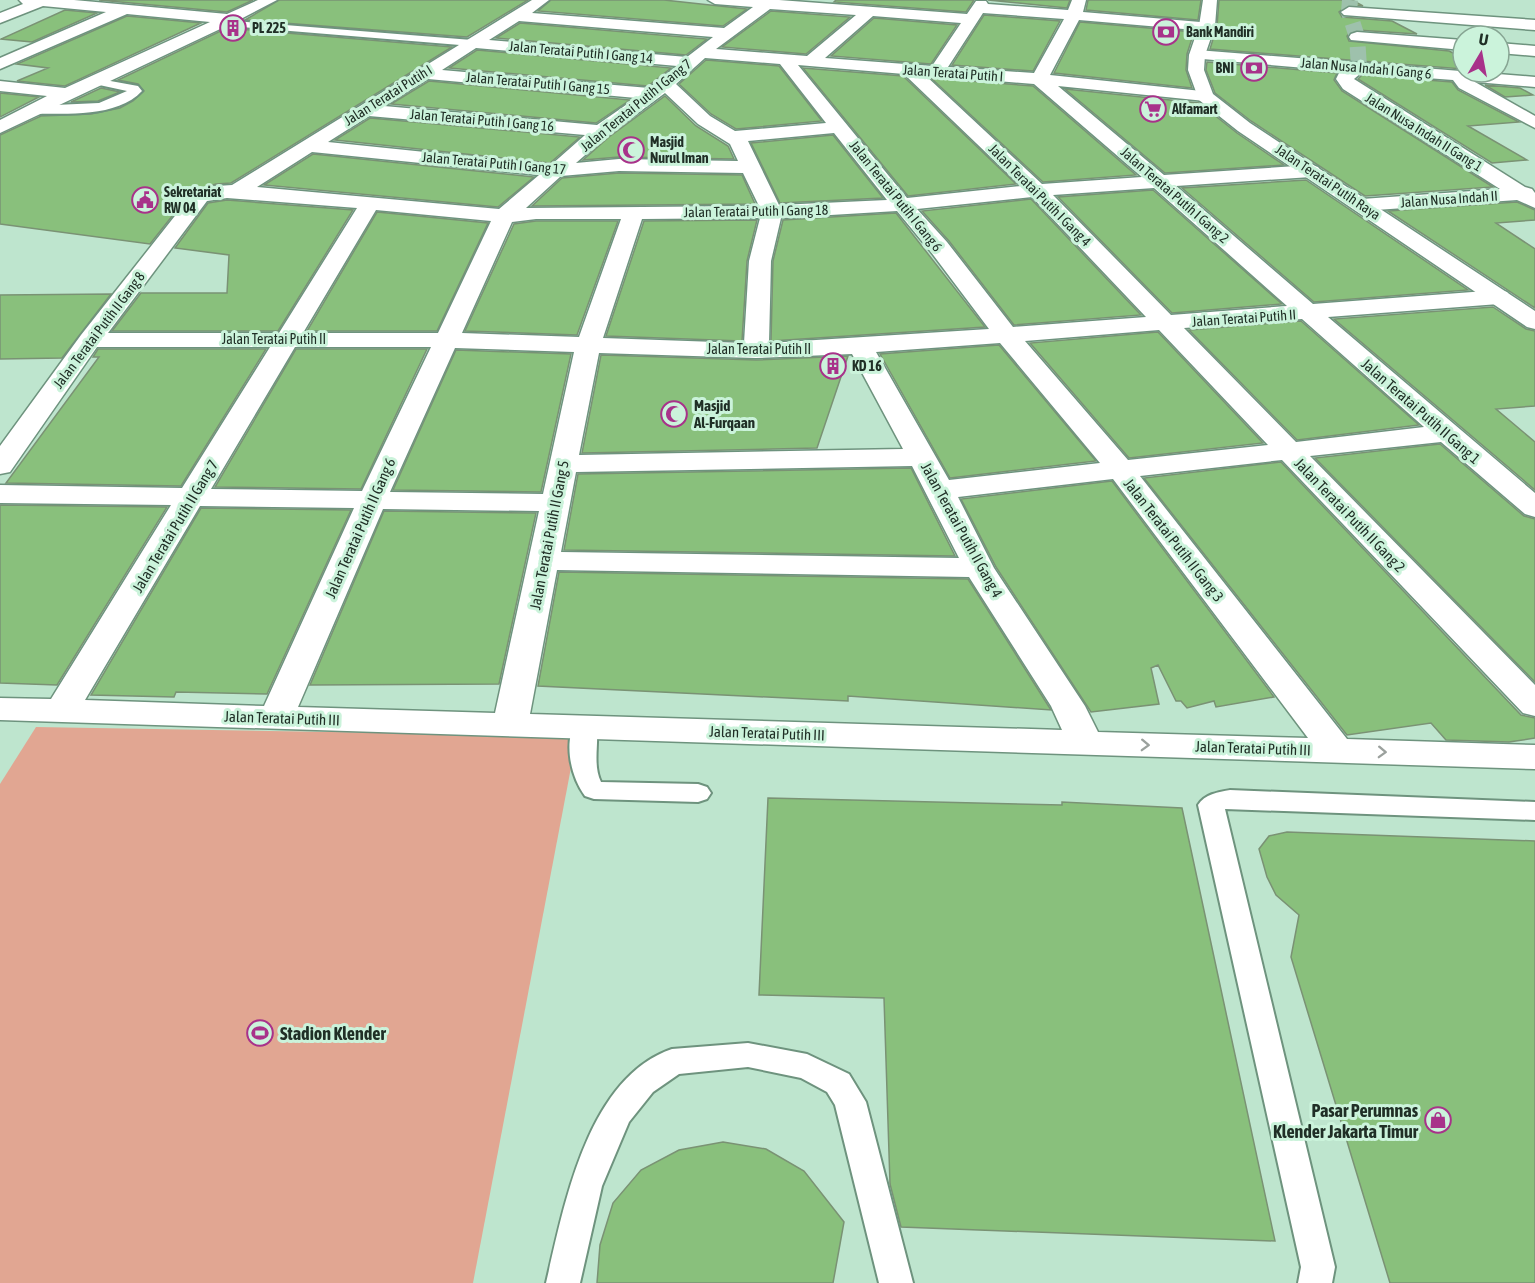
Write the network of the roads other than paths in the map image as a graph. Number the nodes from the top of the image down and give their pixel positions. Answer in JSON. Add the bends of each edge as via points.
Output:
{"nodes":[{"id":1,"x":38,"y":0,"type":"edge"},
{"id":2,"x":147,"y":0,"type":"edge"},
{"id":3,"x":270,"y":0,"type":"edge"},
{"id":4,"x":542,"y":0,"type":"edge"},
{"id":5,"x":715,"y":0,"type":"edge"},
{"id":6,"x":1210,"y":0,"type":"edge"},
{"id":7,"x":770,"y":2,"type":"edge"},
{"id":8,"x":1076,"y":8,"type":"edge"},
{"id":9,"x":125,"y":9,"type":"junction"},
{"id":10,"x":977,"y":9,"type":"edge"},
{"id":11,"x":870,"y":11,"type":"junction"},
{"id":12,"x":1349,"y":12,"type":"dead end"},
{"id":13,"x":516,"y":16,"type":"junction"},
{"id":14,"x":0,"y":18,"type":"edge"},
{"id":15,"x":227,"y":21,"type":"junction"},
{"id":16,"x":1535,"y":25,"type":"edge"},
{"id":17,"x":1207,"y":26,"type":"junction"},
{"id":18,"x":727,"y":33,"type":"junction"},
{"id":19,"x":1357,"y":37,"type":"dead end"},
{"id":20,"x":472,"y":43,"type":"junction"},
{"id":21,"x":1451,"y":44,"type":"edge"},
{"id":22,"x":1511,"y":49,"type":"edge"},
{"id":23,"x":1535,"y":51,"type":"edge"},
{"id":24,"x":1197,"y":55,"type":"junction"},
{"id":25,"x":696,"y":57,"type":"junction"},
{"id":26,"x":785,"y":60,"type":"junction"},
{"id":27,"x":810,"y":62,"type":"junction"},
{"id":28,"x":0,"y":64,"type":"edge"},
{"id":29,"x":1359,"y":67,"type":"junction"},
{"id":30,"x":910,"y":70,"type":"junction"},
{"id":31,"x":937,"y":71,"type":"junction"},
{"id":32,"x":422,"y":73,"type":"junction"},
{"id":33,"x":1451,"y":75,"type":"edge"},
{"id":34,"x":1039,"y":79,"type":"junction"},
{"id":35,"x":1511,"y":80,"type":"edge"},
{"id":36,"x":94,"y":81,"type":"junction"},
{"id":37,"x":1535,"y":82,"type":"edge"},
{"id":38,"x":1465,"y":84,"type":"edge"},
{"id":39,"x":0,"y":86,"type":"edge"},
{"id":40,"x":660,"y":89,"type":"junction"},
{"id":41,"x":67,"y":93,"type":"junction"},
{"id":42,"x":1205,"y":96,"type":"junction"},
{"id":43,"x":33,"y":110,"type":"junction"},
{"id":44,"x":364,"y":110,"type":"junction"},
{"id":45,"x":1535,"y":123,"type":"edge"},
{"id":46,"x":0,"y":126,"type":"edge"},
{"id":47,"x":840,"y":127,"type":"junction"},
{"id":48,"x":601,"y":131,"type":"junction"},
{"id":49,"x":733,"y":136,"type":"junction"},
{"id":50,"x":309,"y":146,"type":"junction"},
{"id":51,"x":751,"y":167,"type":"junction"},
{"id":52,"x":556,"y":171,"type":"junction"},
{"id":53,"x":1311,"y":171,"type":"junction"},
{"id":54,"x":1161,"y":181,"type":"junction"},
{"id":55,"x":1037,"y":190,"type":"junction"},
{"id":56,"x":235,"y":192,"type":"junction"},
{"id":57,"x":200,"y":196,"type":"joint"},
{"id":58,"x":1530,"y":196,"type":"edge"},
{"id":59,"x":370,"y":203,"type":"junction"},
{"id":60,"x":902,"y":205,"type":"junction"},
{"id":61,"x":1362,"y":205,"type":"junction"},
{"id":62,"x":772,"y":212,"type":"junction"},
{"id":63,"x":634,"y":213,"type":"junction"},
{"id":64,"x":504,"y":216,"type":"junction"},
{"id":65,"x":1499,"y":297,"type":"junction"},
{"id":66,"x":1307,"y":313,"type":"junction"},
{"id":67,"x":1535,"y":322,"type":"edge"},
{"id":68,"x":1165,"y":324,"type":"junction"},
{"id":69,"x":1005,"y":333,"type":"junction"},
{"id":70,"x":288,"y":339,"type":"junction"},
{"id":71,"x":90,"y":340,"type":"junction"},
{"id":72,"x":447,"y":340,"type":"junction"},
{"id":73,"x":588,"y":346,"type":"junction"},
{"id":74,"x":860,"y":346,"type":"junction"},
{"id":75,"x":756,"y":351,"type":"junction"},
{"id":76,"x":1445,"y":433,"type":"junction"},
{"id":77,"x":1286,"y":450,"type":"junction"},
{"id":78,"x":922,"y":457,"type":"junction"},
{"id":79,"x":562,"y":464,"type":"junction"},
{"id":80,"x":0,"y":466,"type":"edge"},
{"id":81,"x":1119,"y":468,"type":"junction"},
{"id":82,"x":940,"y":490,"type":"junction"},
{"id":83,"x":0,"y":494,"type":"edge"},
{"id":84,"x":193,"y":498,"type":"junction"},
{"id":85,"x":372,"y":500,"type":"junction"},
{"id":86,"x":556,"y":503,"type":"junction"},
{"id":87,"x":1535,"y":508,"type":"edge"},
{"id":88,"x":545,"y":561,"type":"junction"},
{"id":89,"x":979,"y":567,"type":"junction"},
{"id":90,"x":1535,"y":705,"type":"edge"},
{"id":91,"x":0,"y":709,"type":"edge"},
{"id":92,"x":61,"y":711,"type":"junction"},
{"id":93,"x":276,"y":718,"type":"junction"},
{"id":94,"x":510,"y":725,"type":"junction"},
{"id":95,"x":585,"y":727,"type":"junction"},
{"id":96,"x":1086,"y":743,"type":"junction"},
{"id":97,"x":1337,"y":751,"type":"junction"},
{"id":98,"x":1535,"y":757,"type":"edge"},
{"id":99,"x":698,"y":793,"type":"dead end"},
{"id":100,"x":1535,"y":810,"type":"edge"},
{"id":101,"x":563,"y":1283,"type":"edge"},
{"id":102,"x":896,"y":1283,"type":"edge"},
{"id":103,"x":1315,"y":1283,"type":"edge"}],
"edges":[{"from":1,"to":9,"type":"street"},
{"from":1,"to":14,"type":"street"},
{"from":2,"to":9,"type":"street"},
{"from":3,"to":15,"type":"street"},
{"from":4,"to":13,"type":"street","name":"Jalan Teratai Putih I"},
{"from":5,"to":7,"type":"street"},
{"from":6,"to":17,"type":"street"},
{"from":7,"to":11,"type":"street"},
{"from":7,"to":18,"type":"street","name":"Jalan Teratai Putih I Gang 7"},
{"from":8,"to":10,"type":"street"},
{"from":8,"to":17,"type":"street"},
{"from":8,"to":34,"type":"street"},
{"from":9,"to":15,"type":"street"},
{"from":9,"to":28,"type":"street"},
{"from":10,"to":11,"type":"street"},
{"from":10,"to":31,"type":"street"},
{"from":11,"to":27,"type":"street"},
{"from":12,"to":16,"type":"street"},
{"from":13,"to":18,"type":"street","name":"Jalan Teratai Putih I Gang 14"},
{"from":13,"to":20,"type":"street","name":"Jalan Teratai Putih I"},
{"from":15,"to":20,"type":"lane"},
{"from":15,"to":36,"type":"street"},
{"from":17,"to":24,"type":"street"},
{"from":18,"to":25,"type":"street","name":"Jalan Teratai Putih I Gang 7"},
{"from":19,"to":21,"type":"street"},
{"from":20,"to":25,"type":"street","name":"Jalan Teratai Putih I Gang 14"},
{"from":20,"to":32,"type":"street","name":"Jalan Teratai Putih I"},
{"from":22,"to":23,"type":"street"},
{"from":24,"to":29,"type":"street","name":"Jalan Nusa Indah I Gang 6"},
{"from":24,"to":42,"type":"street","via":[[1196,70]]},
{"from":25,"to":26,"type":"street","name":"Jalan Teratai Putih I"},
{"from":25,"to":40,"type":"street","name":"Jalan Teratai Putih I Gang 7"},
{"from":26,"to":27,"type":"street","name":"Jalan Teratai Putih I"},
{"from":26,"to":47,"type":"street","name":"Jalan Teratai Putih I Gang 6"},
{"from":27,"to":30,"type":"street","name":"Jalan Teratai Putih I"},
{"from":29,"to":33,"type":"street","name":"Jalan Nusa Indah I Gang 6"},
{"from":29,"to":58,"type":"street","name":"Jalan Nusa Indah II Gang 1","via":[[1347,74],[1349,85]]},
{"from":30,"to":31,"type":"street","name":"Jalan Teratai Putih I"},
{"from":30,"to":55,"type":"street","name":"Jalan Teratai Putih I Gang 4"},
{"from":31,"to":34,"type":"street","name":"Jalan Teratai Putih I"},
{"from":32,"to":40,"type":"street","name":"Jalan Teratai Putih I Gang 15"},
{"from":32,"to":44,"type":"street","name":"Jalan Teratai Putih I"},
{"from":34,"to":42,"type":"street","name":"Jalan Teratai Putih I"},
{"from":34,"to":54,"type":"street","name":"Jalan Teratai Putih I Gang 2"},
{"from":35,"to":37,"type":"street","name":"Jalan Nusa Indah I Gang 6"},
{"from":36,"to":41,"type":"street"},
{"from":36,"to":43,"type":"lane","via":[[136,91],[98,107]]},
{"from":38,"to":45,"type":"street"},
{"from":39,"to":41,"type":"street"},
{"from":40,"to":48,"type":"street","name":"Jalan Teratai Putih I Gang 7"},
{"from":40,"to":49,"type":"street"},
{"from":41,"to":43,"type":"street"},
{"from":42,"to":53,"type":"street","name":"Jalan Teratai Putih Raya"},
{"from":43,"to":46,"type":"street"},
{"from":44,"to":48,"type":"street","name":"Jalan Teratai Putih I Gang 16"},
{"from":44,"to":50,"type":"street","name":"Jalan Teratai Putih I"},
{"from":47,"to":49,"type":"street"},
{"from":47,"to":60,"type":"street","name":"Jalan Teratai Putih I Gang 6"},
{"from":48,"to":52,"type":"street","name":"Jalan Teratai Putih I Gang 7"},
{"from":49,"to":51,"type":"street"},
{"from":50,"to":52,"type":"street","name":"Jalan Teratai Putih I Gang 17"},
{"from":50,"to":56,"type":"street","name":"Jalan Teratai Putih I"},
{"from":51,"to":52,"type":"street","name":"Jalan Teratai Putih I Gang 17","via":[[619,165]]},
{"from":51,"to":62,"type":"street"},
{"from":52,"to":64,"type":"street","name":"Jalan Teratai Putih I Gang 7"},
{"from":53,"to":54,"type":"street","name":"Jalan Teratai Putih I Gang 18"},
{"from":53,"to":61,"type":"street","name":"Jalan Teratai Putih Raya"},
{"from":54,"to":55,"type":"street","name":"Jalan Teratai Putih I Gang 18"},
{"from":54,"to":66,"type":"street","name":"Jalan Teratai Putih I Gang 2"},
{"from":55,"to":60,"type":"street","name":"Jalan Teratai Putih I Gang 18"},
{"from":55,"to":68,"type":"street","name":"Jalan Teratai Putih I Gang 4"},
{"from":56,"to":57,"type":"street","name":"Jalan Teratai Putih I Gang 18"},
{"from":56,"to":59,"type":"street","name":"Jalan Teratai Putih I Gang 18"},
{"from":57,"to":71,"type":"street","name":"Jalan Teratai Putih II Gang 8"},
{"from":58,"to":61,"type":"street","name":"Jalan Nusa Indah II"},
{"from":59,"to":64,"type":"street","name":"Jalan Teratai Putih I Gang 18"},
{"from":59,"to":70,"type":"street","name":"Jalan Teratai Putih II Gang 7"},
{"from":60,"to":62,"type":"street","name":"Jalan Teratai Putih I Gang 18"},
{"from":60,"to":69,"type":"street","name":"Jalan Teratai Putih I Gang 6"},
{"from":61,"to":65,"type":"street","name":"Jalan Teratai Putih Raya"},
{"from":62,"to":63,"type":"street","name":"Jalan Teratai Putih I Gang 18"},
{"from":62,"to":75,"type":"street","via":[[760,261]]},
{"from":63,"to":64,"type":"street","name":"Jalan Teratai Putih I Gang 18"},
{"from":63,"to":73,"type":"street","name":"Jalan Teratai Putih II Gang 5"},
{"from":64,"to":72,"type":"street","name":"Jalan Teratai Putih II Gang 6"},
{"from":65,"to":66,"type":"street","name":"Jalan Teratai Putih II"},
{"from":65,"to":67,"type":"street","name":"Jalan Teratai Putih Raya"},
{"from":66,"to":68,"type":"street","name":"Jalan Teratai Putih II"},
{"from":66,"to":76,"type":"street","name":"Jalan Teratai Putih II Gang 1"},
{"from":68,"to":69,"type":"street","name":"Jalan Teratai Putih II"},
{"from":68,"to":77,"type":"street","name":"Jalan Teratai Putih II Gang 2"},
{"from":69,"to":74,"type":"street","name":"Jalan Teratai Putih II"},
{"from":69,"to":81,"type":"street","name":"Jalan Teratai Putih II Gang 3"},
{"from":70,"to":71,"type":"street","name":"Jalan Teratai Putih II"},
{"from":70,"to":72,"type":"street","name":"Jalan Teratai Putih II"},
{"from":70,"to":84,"type":"street","name":"Jalan Teratai Putih II Gang 7"},
{"from":71,"to":80,"type":"street","name":"Jalan Teratai Putih II Gang 8"},
{"from":72,"to":73,"type":"street","name":"Jalan Teratai Putih II"},
{"from":72,"to":85,"type":"street","name":"Jalan Teratai Putih II Gang 6"},
{"from":73,"to":75,"type":"street","name":"Jalan Teratai Putih II"},
{"from":73,"to":79,"type":"street","name":"Jalan Teratai Putih II Gang 5"},
{"from":74,"to":75,"type":"street","name":"Jalan Teratai Putih II"},
{"from":74,"to":78,"type":"street","name":"Jalan Teratai Putih II Gang 4"},
{"from":76,"to":77,"type":"street"},
{"from":76,"to":87,"type":"street","name":"Jalan Teratai Putih II Gang 1"},
{"from":77,"to":81,"type":"street"},
{"from":77,"to":90,"type":"street","name":"Jalan Teratai Putih II Gang 2"},
{"from":78,"to":79,"type":"street"},
{"from":78,"to":82,"type":"street","name":"Jalan Teratai Putih II Gang 4"},
{"from":79,"to":86,"type":"street","name":"Jalan Teratai Putih II Gang 5"},
{"from":81,"to":82,"type":"street"},
{"from":81,"to":97,"type":"street","name":"Jalan Teratai Putih II Gang 3"},
{"from":82,"to":89,"type":"street","name":"Jalan Teratai Putih II Gang 4"},
{"from":83,"to":84,"type":"street"},
{"from":84,"to":85,"type":"street"},
{"from":84,"to":92,"type":"street","name":"Jalan Teratai Putih II Gang 7"},
{"from":85,"to":86,"type":"street"},
{"from":85,"to":93,"type":"street","name":"Jalan Teratai Putih II Gang 6"},
{"from":86,"to":88,"type":"street","name":"Jalan Teratai Putih II Gang 5"},
{"from":88,"to":89,"type":"street"},
{"from":88,"to":94,"type":"street","name":"Jalan Teratai Putih II Gang 5"},
{"from":89,"to":96,"type":"street","name":"Jalan Teratai Putih II Gang 4","via":[[1068,706]]},
{"from":91,"to":92,"type":"street","name":"Jalan Teratai Putih III"},
{"from":92,"to":93,"type":"street","name":"Jalan Teratai Putih III"},
{"from":93,"to":94,"type":"street","name":"Jalan Teratai Putih III"},
{"from":94,"to":95,"type":"street","name":"Jalan Teratai Putih III"},
{"from":95,"to":96,"type":"street","name":"Jalan Teratai Putih III"},
{"from":95,"to":99,"type":"lane","via":[[582,753],[594,790]]},
{"from":96,"to":97,"type":"street","name":"Jalan Teratai Putih III","one_way":true},
{"from":97,"to":98,"type":"street","name":"Jalan Teratai Putih III","one_way":true},
{"from":100,"to":103,"type":"lane","via":[[1230,799],[1211,805],[1318,1267]]},
{"from":101,"to":102,"type":"lane","via":[[585,1186],[616,1114],[642,1083],[672,1062],[748,1056],[807,1067],[838,1083],[850,1102]]}]}
